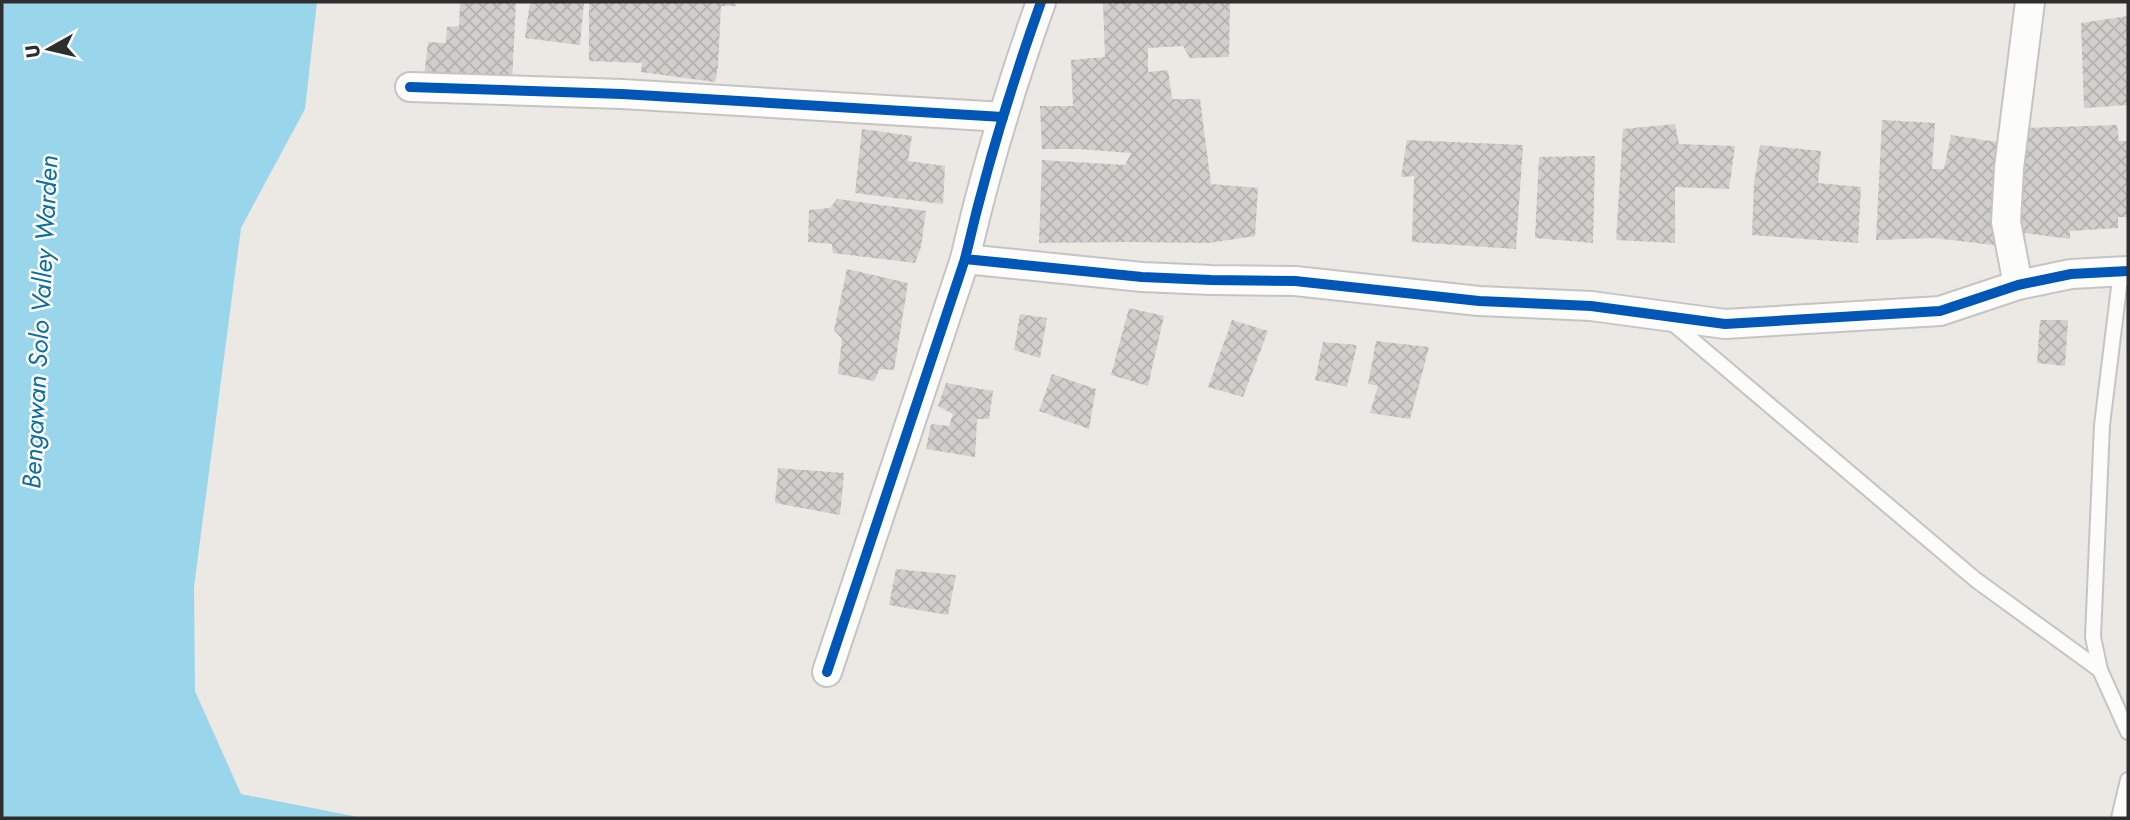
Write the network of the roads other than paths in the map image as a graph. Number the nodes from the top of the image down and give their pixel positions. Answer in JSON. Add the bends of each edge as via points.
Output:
{"nodes":[{"id":1,"x":1041,"y":2,"type":"edge"},
{"id":2,"x":2030,"y":2,"type":"edge"},
{"id":3,"x":410,"y":87,"type":"dead end"},
{"id":4,"x":1003,"y":117,"type":"junction"},
{"id":5,"x":965,"y":260,"type":"junction"},
{"id":6,"x":2125,"y":271,"type":"edge"},
{"id":7,"x":2018,"y":285,"type":"junction"},
{"id":8,"x":1664,"y":316,"type":"junction"},
{"id":9,"x":2100,"y":670,"type":"junction"},
{"id":10,"x":827,"y":672,"type":"dead end"},
{"id":11,"x":2128,"y":732,"type":"edge"},
{"id":12,"x":2128,"y":780,"type":"edge"},
{"id":13,"x":2119,"y":818,"type":"edge"}],
"edges":[{"from":1,"to":4,"type":"street"},
{"from":2,"to":7,"type":"street","via":[[2006,222]]},
{"from":3,"to":4,"type":"street","via":[[622,94]]},
{"from":4,"to":5,"type":"street"},
{"from":5,"to":8,"type":"street","via":[[1142,277],[1295,281]]},
{"from":5,"to":10,"type":"street"},
{"from":6,"to":7,"type":"street","via":[[2071,274]]},
{"from":6,"to":9,"type":"lane","via":[[2102,425],[2093,637]]},
{"from":7,"to":8,"type":"street","via":[[1940,311],[1725,324]]},
{"from":8,"to":9,"type":"lane","via":[[1976,580]]},
{"from":9,"to":11,"type":"lane"},
{"from":12,"to":13,"type":"lane"}]}
